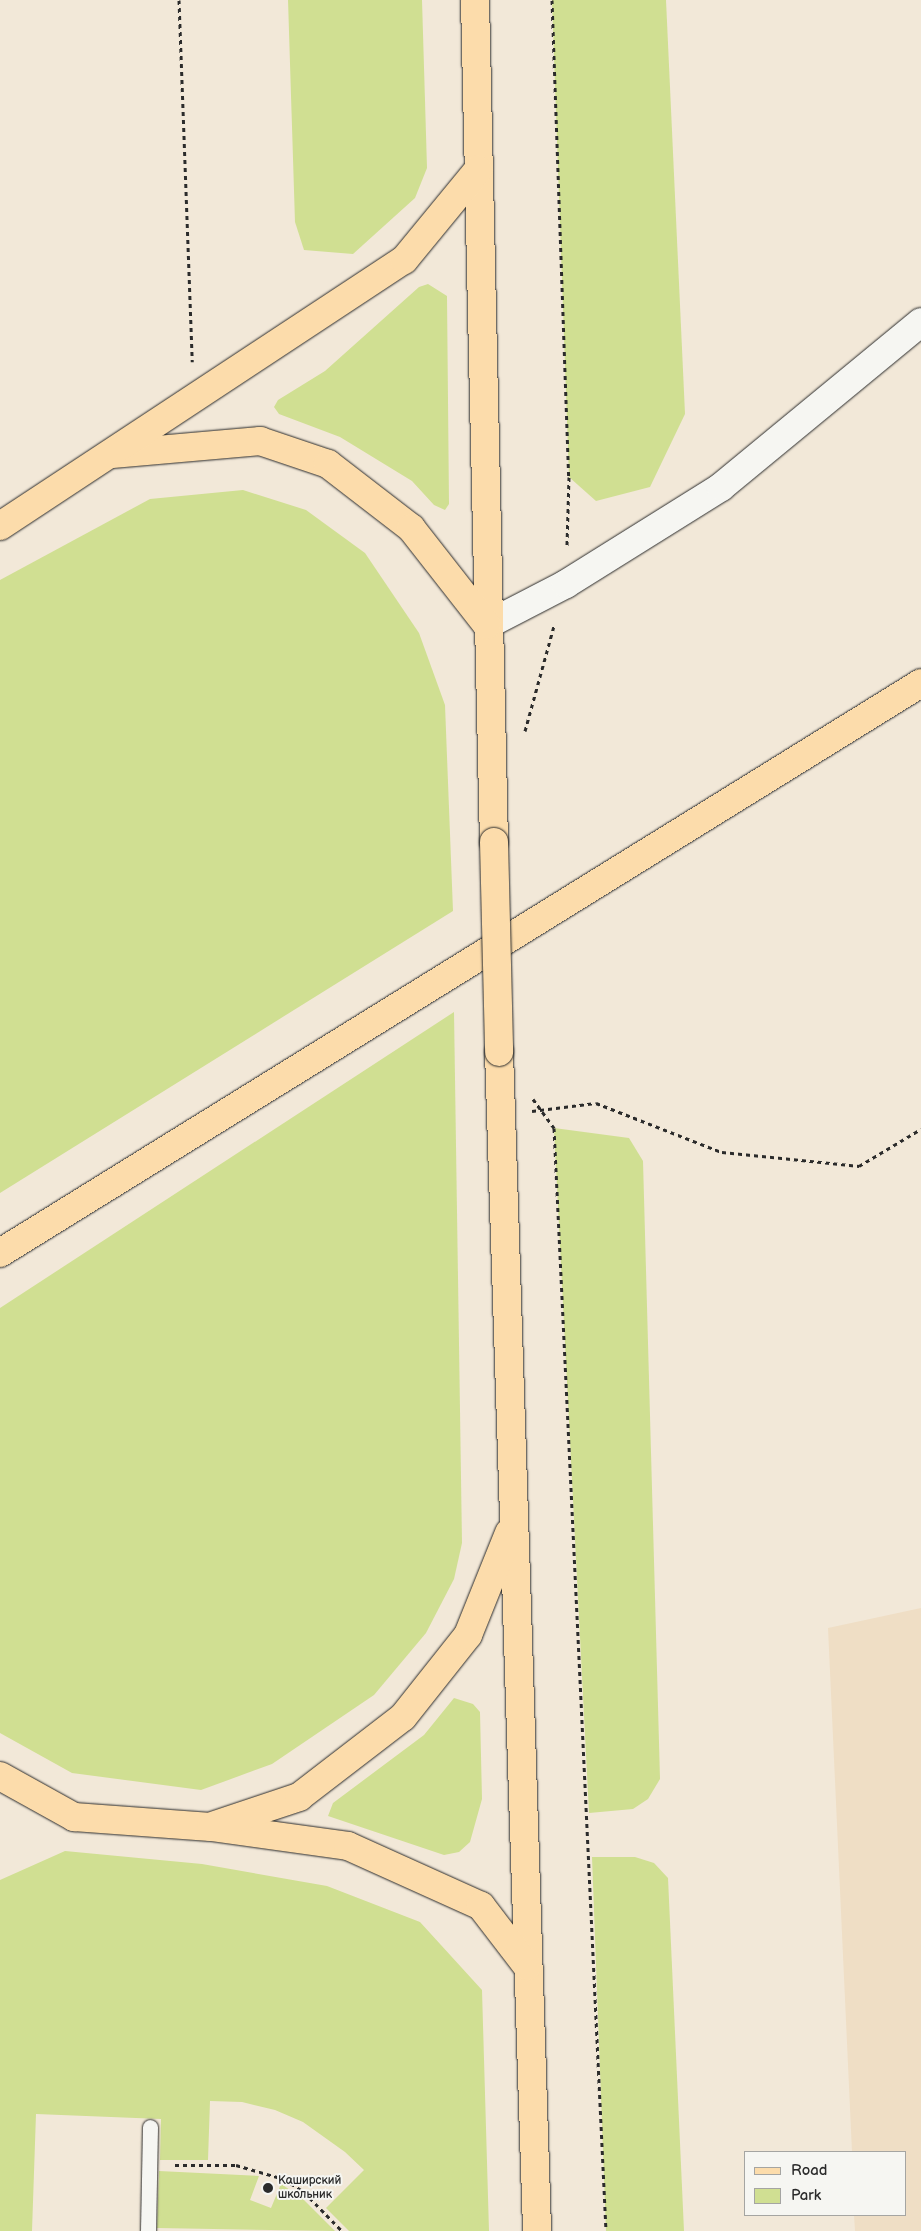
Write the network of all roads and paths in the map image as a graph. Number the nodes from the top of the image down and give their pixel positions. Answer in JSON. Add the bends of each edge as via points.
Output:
{"nodes":[{"id":1,"x":179,"y":0,"type":"edge"},
{"id":2,"x":475,"y":0,"type":"edge"},
{"id":3,"x":552,"y":0,"type":"edge"},
{"id":4,"x":478,"y":170,"type":"junction"},
{"id":5,"x":921,"y":322,"type":"edge"},
{"id":6,"x":193,"y":396,"type":"junction"},
{"id":7,"x":111,"y":454,"type":"junction"},
{"id":8,"x":0,"y":526,"type":"edge"},
{"id":9,"x":566,"y":584,"type":"junction"},
{"id":10,"x":486,"y":625,"type":"junction"},
{"id":11,"x":921,"y":683,"type":"edge"},
{"id":12,"x":523,"y":737,"type":"dead end"},
{"id":13,"x":531,"y":1096,"type":"dead end"},
{"id":14,"x":501,"y":1110,"type":"junction"},
{"id":15,"x":542,"y":1110,"type":"junction"},
{"id":16,"x":921,"y":1129,"type":"edge"},
{"id":17,"x":0,"y":1253,"type":"edge"},
{"id":18,"x":513,"y":1523,"type":"junction"},
{"id":19,"x":0,"y":1776,"type":"edge"},
{"id":20,"x":212,"y":1827,"type":"junction"},
{"id":21,"x":527,"y":1966,"type":"junction"},
{"id":22,"x":150,"y":2127,"type":"dead end"},
{"id":23,"x":149,"y":2165,"type":"junction"},
{"id":24,"x":148,"y":2231,"type":"edge"},
{"id":25,"x":342,"y":2231,"type":"edge"},
{"id":26,"x":536,"y":2231,"type":"edge"},
{"id":27,"x":606,"y":2231,"type":"edge"}],
"edges":[{"from":1,"to":6,"type":"path"},
{"from":2,"to":4,"type":"main road"},
{"from":3,"to":9,"type":"path","via":[[569,477]]},
{"from":4,"to":6,"type":"main road","via":[[404,260]]},
{"from":4,"to":10,"type":"main road"},
{"from":5,"to":9,"type":"street","via":[[721,487]]},
{"from":6,"to":7,"type":"main road"},
{"from":7,"to":8,"type":"main road"},
{"from":7,"to":10,"type":"main road","via":[[260,441],[328,464],[411,528]]},
{"from":9,"to":10,"type":"street"},
{"from":9,"to":12,"type":"path"},
{"from":10,"to":14,"type":"main road","bridge":true},
{"from":11,"to":17,"type":"main road"},
{"from":13,"to":15,"type":"path"},
{"from":14,"to":15,"type":"path"},
{"from":14,"to":18,"type":"main road"},
{"from":15,"to":16,"type":"path","via":[[596,1103],[722,1152],[859,1166]]},
{"from":15,"to":27,"type":"path","via":[[554,1128]]},
{"from":18,"to":20,"type":"main road","via":[[468,1635],[403,1717],[299,1797]]},
{"from":18,"to":21,"type":"main road"},
{"from":19,"to":20,"type":"main road","via":[[74,1817]]},
{"from":20,"to":21,"type":"main road","via":[[348,1846],[480,1906]]},
{"from":21,"to":26,"type":"main road"},
{"from":22,"to":23,"type":"lane"},
{"from":23,"to":24,"type":"lane"},
{"from":23,"to":25,"type":"path","via":[[236,2165],[260,2170],[304,2192]]}]}
